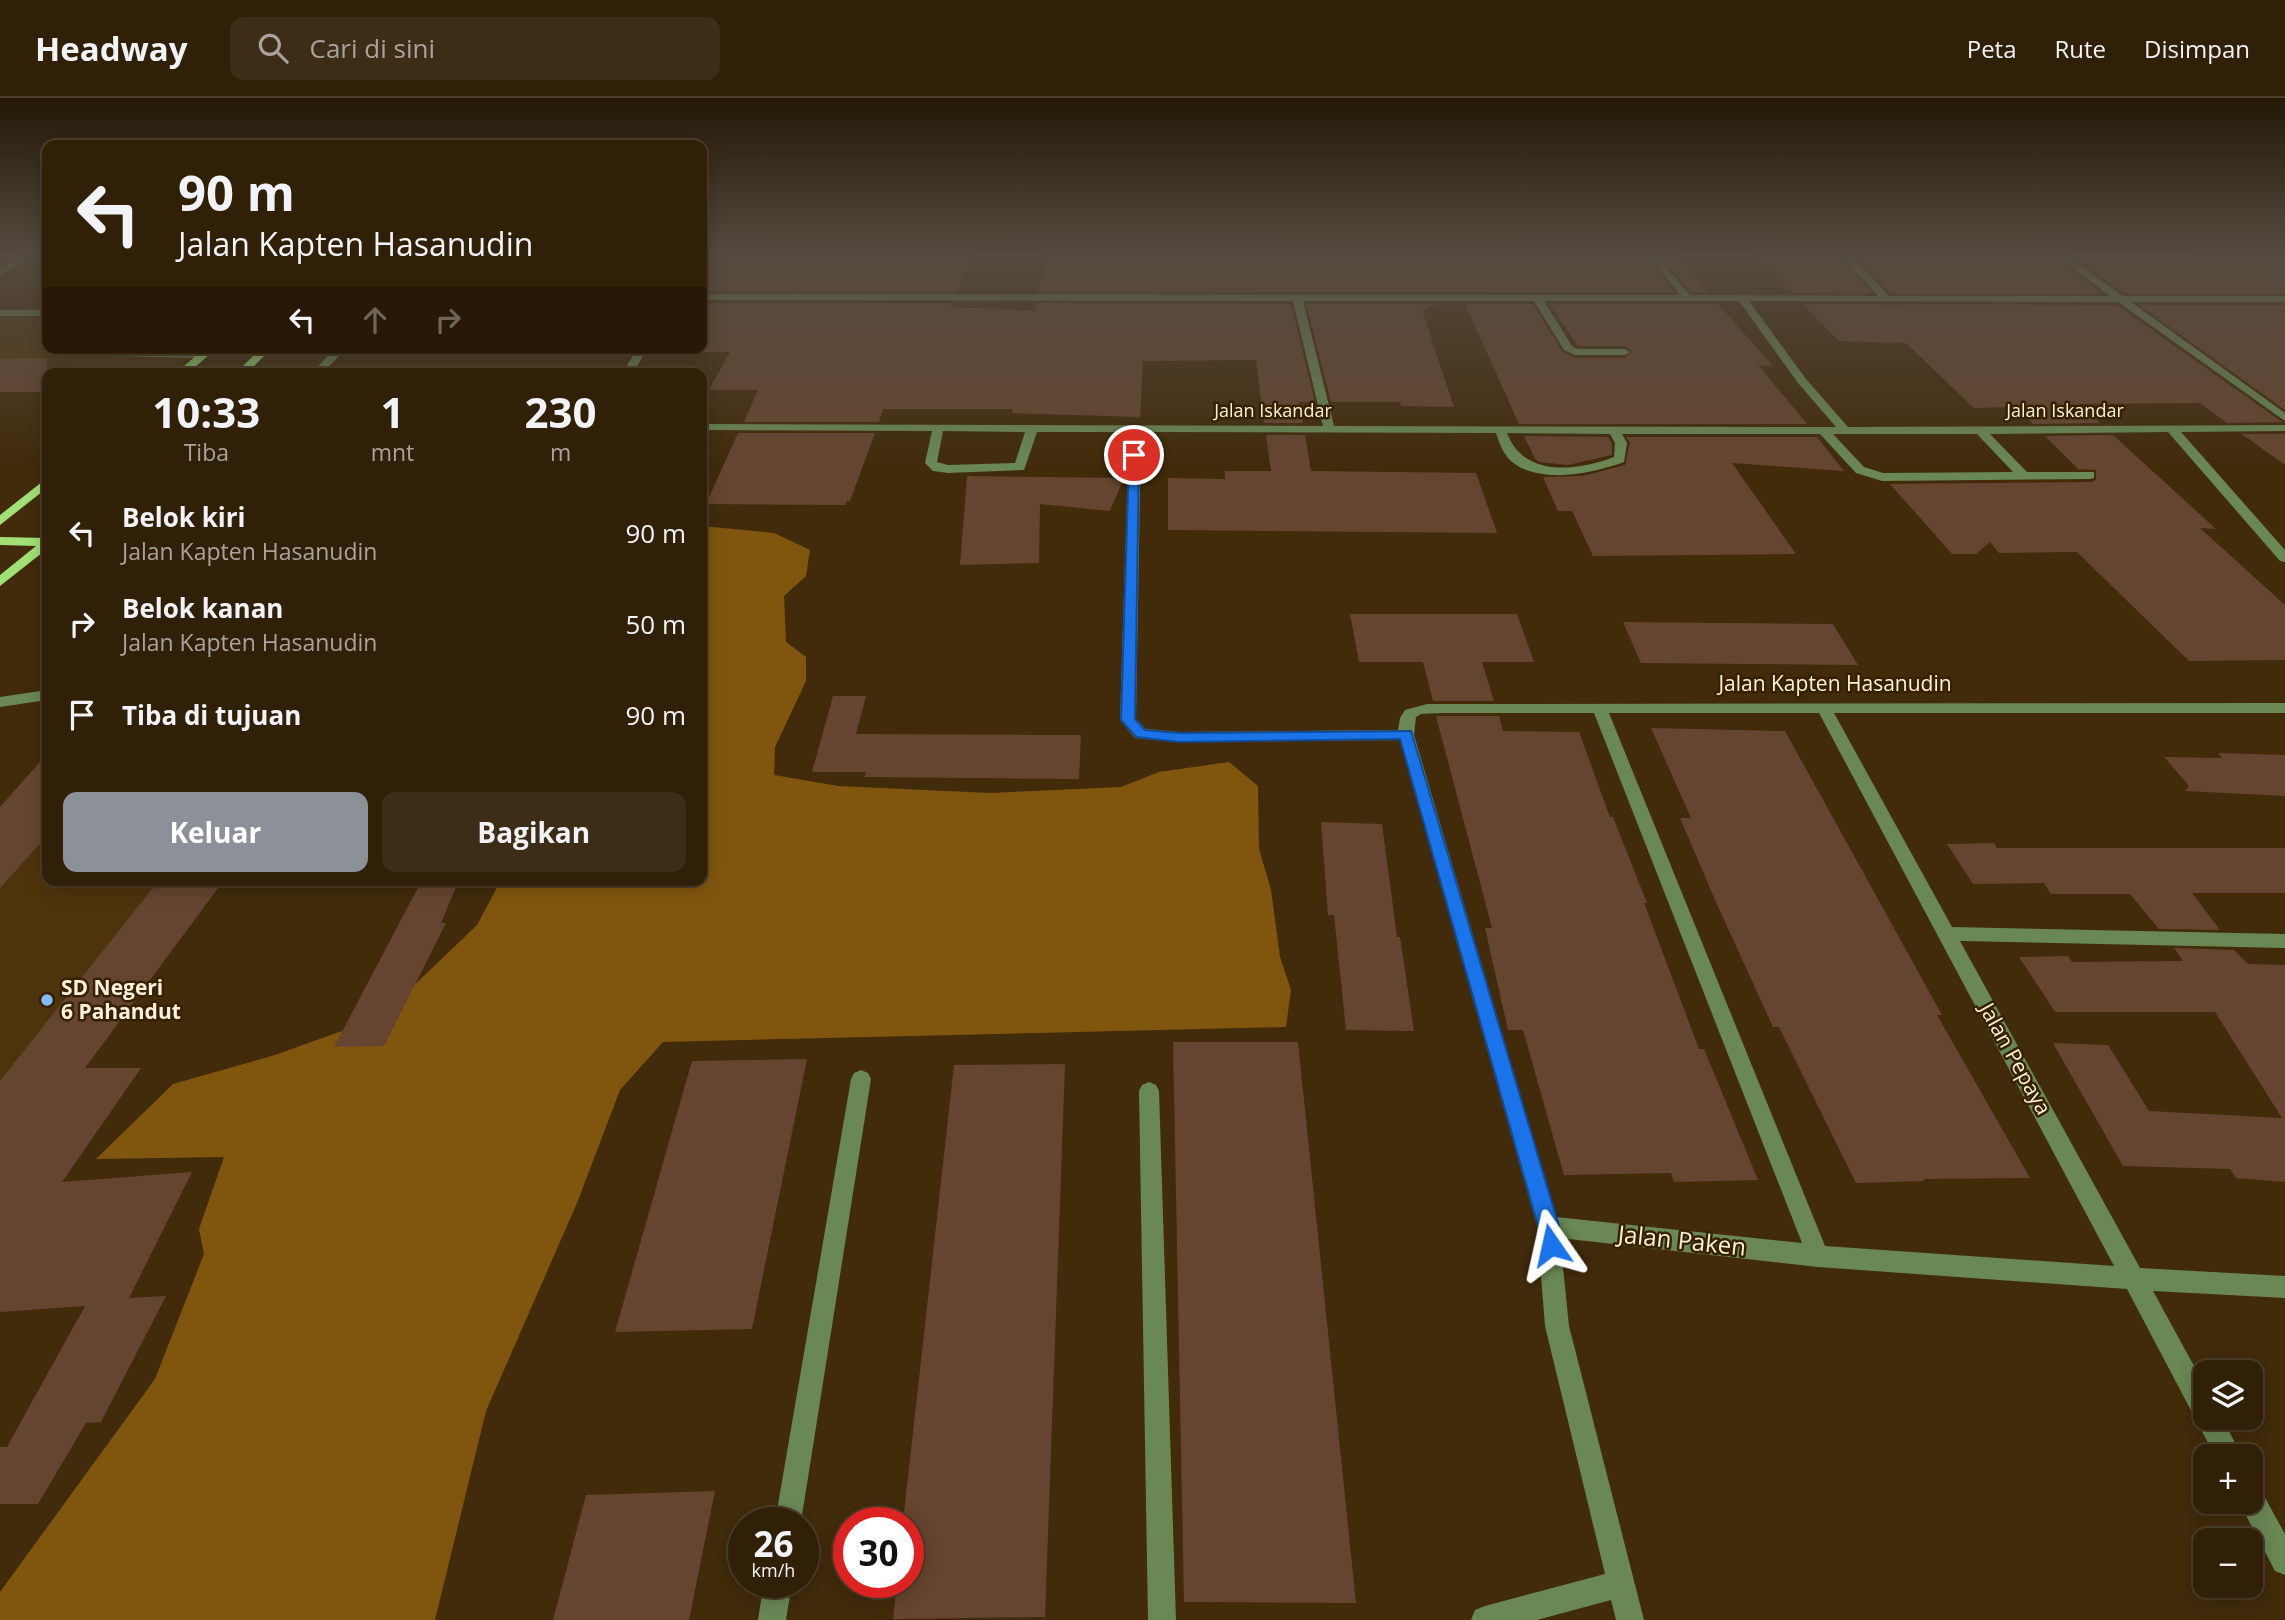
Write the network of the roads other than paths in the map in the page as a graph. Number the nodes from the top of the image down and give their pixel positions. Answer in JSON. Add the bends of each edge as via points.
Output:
{"nodes":[{"id":1,"x":1303,"y":324,"type":"edge"},
{"id":2,"x":1553,"y":324,"type":"edge"},
{"id":3,"x":1760,"y":324,"type":"edge"},
{"id":4,"x":2155,"y":324,"type":"edge"},
{"id":5,"x":1625,"y":352,"type":"dead end"},
{"id":6,"x":205,"y":354,"type":"edge"},
{"id":7,"x":261,"y":354,"type":"edge"},
{"id":8,"x":335,"y":354,"type":"edge"},
{"id":9,"x":187,"y":368,"type":"edge"},
{"id":10,"x":246,"y":368,"type":"edge"},
{"id":11,"x":322,"y":368,"type":"edge"},
{"id":12,"x":2285,"y":418,"type":"edge"},
{"id":13,"x":707,"y":427,"type":"edge"},
{"id":14,"x":938,"y":428,"type":"junction"},
{"id":15,"x":1329,"y":428,"type":"junction"},
{"id":16,"x":2171,"y":428,"type":"junction"},
{"id":17,"x":2285,"y":428,"type":"edge"},
{"id":18,"x":1032,"y":429,"type":"junction"},
{"id":19,"x":1500,"y":429,"type":"junction"},
{"id":20,"x":1613,"y":429,"type":"junction"},
{"id":21,"x":1979,"y":429,"type":"junction"},
{"id":22,"x":1135,"y":430,"type":"junction"},
{"id":23,"x":1823,"y":431,"type":"junction"},
{"id":24,"x":1845,"y":431,"type":"junction"},
{"id":25,"x":2023,"y":475,"type":"junction"},
{"id":26,"x":2090,"y":475,"type":"dead end"},
{"id":27,"x":42,"y":486,"type":"edge"},
{"id":28,"x":0,"y":521,"type":"edge"},
{"id":29,"x":0,"y":541,"type":"edge"},
{"id":30,"x":42,"y":542,"type":"edge"},
{"id":31,"x":42,"y":546,"type":"edge"},
{"id":32,"x":2285,"y":558,"type":"edge"},
{"id":33,"x":0,"y":582,"type":"edge"},
{"id":34,"x":42,"y":696,"type":"edge"},
{"id":35,"x":0,"y":702,"type":"edge"},
{"id":36,"x":1599,"y":707,"type":"junction"},
{"id":37,"x":1825,"y":708,"type":"junction"},
{"id":38,"x":2285,"y":708,"type":"edge"},
{"id":39,"x":1406,"y":734,"type":"junction"},
{"id":40,"x":1948,"y":934,"type":"junction"},
{"id":41,"x":2285,"y":941,"type":"edge"},
{"id":42,"x":861,"y":1079,"type":"dead end"},
{"id":43,"x":1149,"y":1091,"type":"dead end"},
{"id":44,"x":1548,"y":1226,"type":"junction"},
{"id":45,"x":1818,"y":1256,"type":"junction"},
{"id":46,"x":2135,"y":1279,"type":"junction"},
{"id":47,"x":2285,"y":1287,"type":"edge"},
{"id":48,"x":2193,"y":1388,"type":"edge"},
{"id":49,"x":790,"y":1507,"type":"edge"},
{"id":50,"x":2260,"y":1514,"type":"edge"},
{"id":51,"x":2285,"y":1561,"type":"edge"},
{"id":52,"x":1620,"y":1584,"type":"junction"},
{"id":53,"x":775,"y":1598,"type":"edge"},
{"id":54,"x":772,"y":1620,"type":"edge"},
{"id":55,"x":1162,"y":1620,"type":"edge"},
{"id":56,"x":1485,"y":1620,"type":"edge"},
{"id":57,"x":1630,"y":1620,"type":"edge"}],
"edges":[{"from":1,"to":15,"type":"street"},
{"from":2,"to":5,"type":"street","via":[[1575,352]]},
{"from":3,"to":24,"type":"street"},
{"from":4,"to":12,"type":"street"},
{"from":6,"to":9,"type":"main road"},
{"from":7,"to":10,"type":"main road"},
{"from":8,"to":11,"type":"street"},
{"from":13,"to":14,"type":"street","name":"Jalan Iskandar"},
{"from":14,"to":18,"type":"street","name":"Jalan Iskandar"},
{"from":14,"to":18,"type":"street","via":[[931,463],[948,469],[1020,467]]},
{"from":15,"to":19,"type":"street","name":"Jalan Iskandar"},
{"from":15,"to":22,"type":"street","name":"Jalan Iskandar"},
{"from":16,"to":17,"type":"street","name":"Jalan Iskandar"},
{"from":16,"to":21,"type":"street","name":"Jalan Iskandar"},
{"from":16,"to":32,"type":"street"},
{"from":18,"to":22,"type":"street","name":"Jalan Iskandar"},
{"from":19,"to":20,"type":"street","name":"Jalan Iskandar"},
{"from":19,"to":20,"type":"street","via":[[1519,462],[1563,470],[1602,467],[1620,459],[1621,443]]},
{"from":20,"to":23,"type":"street","name":"Jalan Iskandar"},
{"from":21,"to":24,"type":"street","name":"Jalan Iskandar"},
{"from":21,"to":25,"type":"street"},
{"from":22,"to":39,"type":"street","via":[[1128,720],[1141,734],[1179,737]]},
{"from":23,"to":24,"type":"street","name":"Jalan Iskandar"},
{"from":23,"to":25,"type":"street","via":[[1860,470],[1882,477]]},
{"from":25,"to":26,"type":"street"},
{"from":27,"to":28,"type":"main road"},
{"from":29,"to":30,"type":"main road"},
{"from":31,"to":33,"type":"main road"},
{"from":34,"to":35,"type":"street"},
{"from":36,"to":37,"type":"street","name":"Jalan Kapten Hasanudin"},
{"from":36,"to":39,"type":"street","name":"Jalan Kapten Hasanudin","via":[[1420,709],[1405,720]]},
{"from":36,"to":45,"type":"street"},
{"from":37,"to":38,"type":"street","name":"Jalan Kapten Hasanudin"},
{"from":37,"to":40,"type":"street","name":"Jalan Pepaya"},
{"from":39,"to":44,"type":"street"},
{"from":40,"to":41,"type":"street"},
{"from":40,"to":46,"type":"street","name":"Jalan Pepaya"},
{"from":42,"to":49,"type":"street"},
{"from":43,"to":55,"type":"street"},
{"from":44,"to":45,"type":"street","name":"Jalan Paken"},
{"from":44,"to":52,"type":"street","via":[[1557,1326]]},
{"from":45,"to":46,"type":"street","name":"Jalan Paken"},
{"from":46,"to":47,"type":"street","name":"Jalan Paken"},
{"from":46,"to":48,"type":"street","name":"Jalan Pepaya"},
{"from":50,"to":51,"type":"street"},
{"from":52,"to":56,"type":"street"},
{"from":52,"to":57,"type":"street"},
{"from":53,"to":54,"type":"street"}]}
